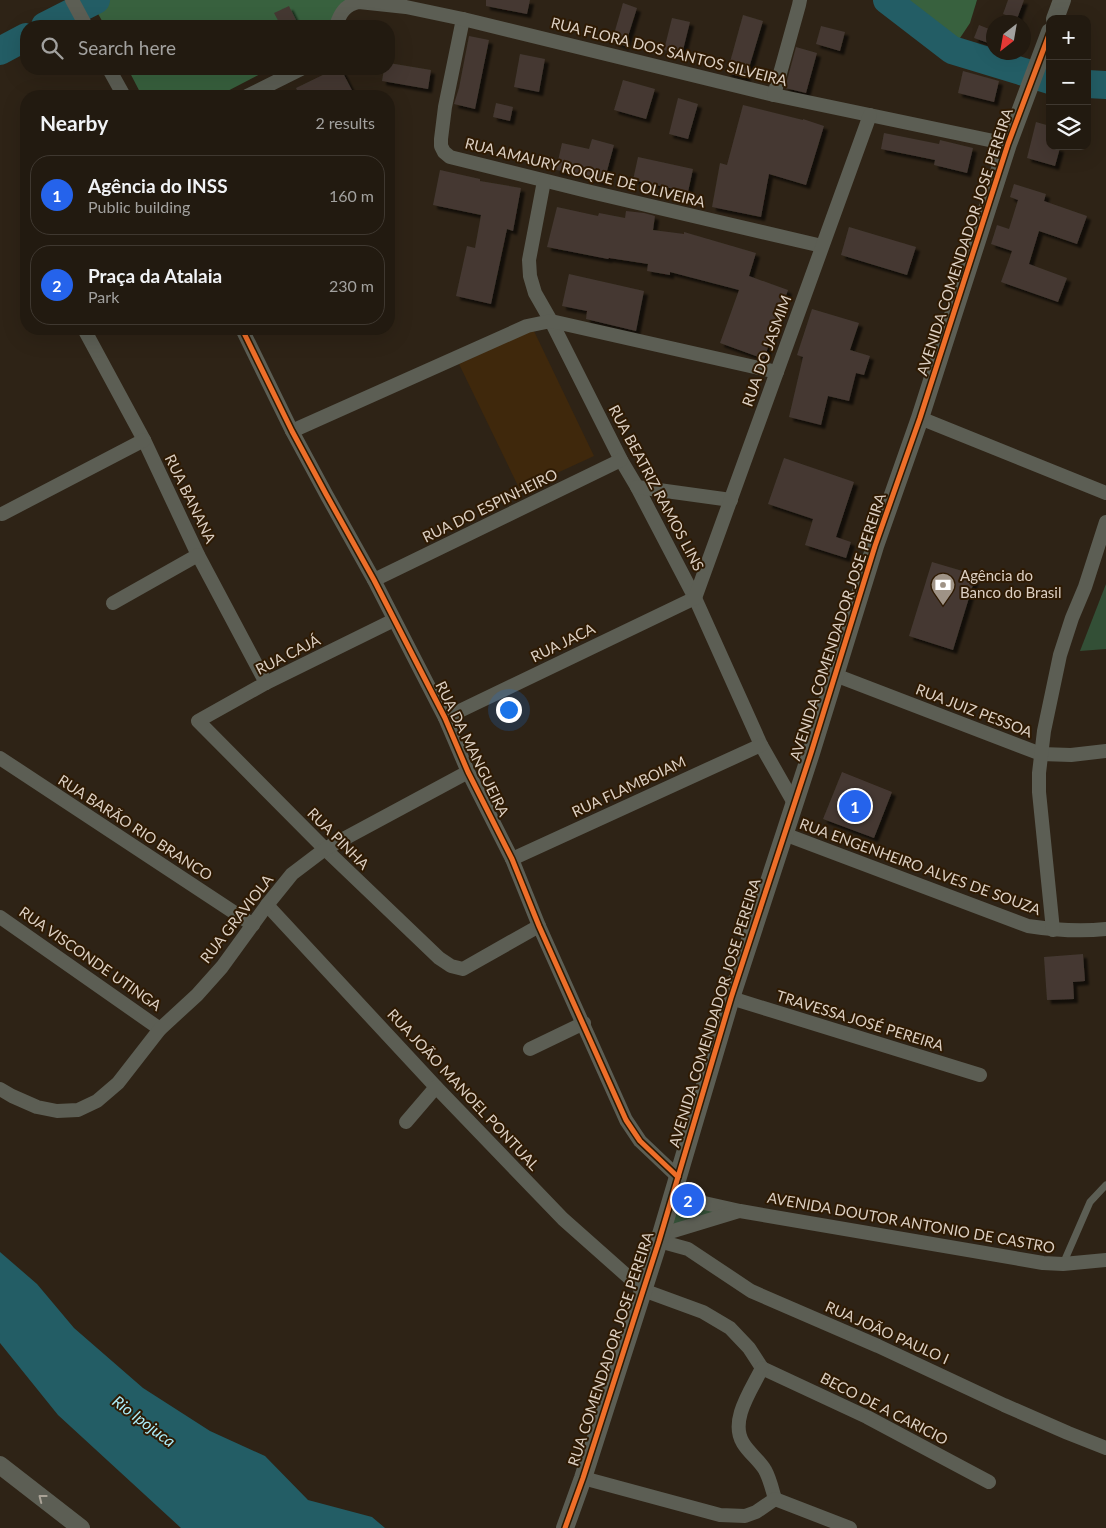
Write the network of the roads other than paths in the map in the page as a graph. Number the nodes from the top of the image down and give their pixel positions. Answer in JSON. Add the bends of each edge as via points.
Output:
{"nodes":[{"id":1,"x":72,"y":0,"type":"edge"},
{"id":2,"x":800,"y":0,"type":"edge"},
{"id":3,"x":1062,"y":0,"type":"edge"},
{"id":4,"x":406,"y":3,"type":"edge"},
{"id":5,"x":1056,"y":15,"type":"edge"},
{"id":6,"x":463,"y":19,"type":"junction"},
{"id":7,"x":83,"y":20,"type":"edge"},
{"id":8,"x":339,"y":20,"type":"edge"},
{"id":9,"x":1046,"y":43,"type":"edge"},
{"id":10,"x":112,"y":75,"type":"edge"},
{"id":11,"x":289,"y":75,"type":"edge"},
{"id":12,"x":121,"y":90,"type":"edge"},
{"id":13,"x":259,"y":90,"type":"edge"},
{"id":14,"x":774,"y":95,"type":"junction"},
{"id":15,"x":870,"y":115,"type":"junction"},
{"id":16,"x":1008,"y":144,"type":"junction"},
{"id":17,"x":544,"y":181,"type":"junction"},
{"id":18,"x":822,"y":246,"type":"junction"},
{"id":19,"x":551,"y":320,"type":"junction"},
{"id":20,"x":87,"y":335,"type":"edge"},
{"id":21,"x":250,"y":335,"type":"edge"},
{"id":22,"x":776,"y":372,"type":"junction"},
{"id":23,"x":920,"y":418,"type":"junction"},
{"id":24,"x":292,"y":431,"type":"junction"},
{"id":25,"x":144,"y":440,"type":"junction"},
{"id":26,"x":621,"y":460,"type":"junction"},
{"id":27,"x":637,"y":487,"type":"junction"},
{"id":28,"x":1106,"y":493,"type":"edge"},
{"id":29,"x":731,"y":500,"type":"junction"},
{"id":30,"x":2,"y":514,"type":"dead end"},
{"id":31,"x":1106,"y":522,"type":"edge"},
{"id":32,"x":198,"y":556,"type":"junction"},
{"id":33,"x":374,"y":580,"type":"junction"},
{"id":34,"x":695,"y":598,"type":"junction"},
{"id":35,"x":113,"y":603,"type":"dead end"},
{"id":36,"x":394,"y":620,"type":"junction"},
{"id":37,"x":835,"y":674,"type":"junction"},
{"id":38,"x":266,"y":683,"type":"junction"},
{"id":39,"x":445,"y":718,"type":"junction"},
{"id":40,"x":198,"y":721,"type":"joint"},
{"id":41,"x":761,"y":745,"type":"junction"},
{"id":42,"x":1106,"y":751,"type":"edge"},
{"id":43,"x":1041,"y":754,"type":"junction"},
{"id":44,"x":0,"y":758,"type":"edge"},
{"id":45,"x":468,"y":772,"type":"junction"},
{"id":46,"x":794,"y":803,"type":"junction"},
{"id":47,"x":784,"y":834,"type":"junction"},
{"id":48,"x":325,"y":849,"type":"junction"},
{"id":49,"x":512,"y":859,"type":"junction"},
{"id":50,"x":268,"y":905,"type":"junction"},
{"id":51,"x":0,"y":917,"type":"edge"},
{"id":52,"x":253,"y":925,"type":"junction"},
{"id":53,"x":539,"y":926,"type":"junction"},
{"id":54,"x":1106,"y":929,"type":"edge"},
{"id":55,"x":1053,"y":930,"type":"junction"},
{"id":56,"x":731,"y":998,"type":"junction"},
{"id":57,"x":584,"y":1023,"type":"junction"},
{"id":58,"x":160,"y":1029,"type":"junction"},
{"id":59,"x":530,"y":1049,"type":"dead end"},
{"id":60,"x":980,"y":1075,"type":"dead end"},
{"id":61,"x":436,"y":1087,"type":"junction"},
{"id":62,"x":0,"y":1089,"type":"edge"},
{"id":63,"x":406,"y":1122,"type":"dead end"},
{"id":64,"x":678,"y":1177,"type":"junction"},
{"id":65,"x":1106,"y":1185,"type":"edge"},
{"id":66,"x":672,"y":1196,"type":"junction"},
{"id":67,"x":740,"y":1210,"type":"junction"},
{"id":68,"x":659,"y":1238,"type":"junction"},
{"id":69,"x":1106,"y":1260,"type":"edge"},
{"id":70,"x":1063,"y":1264,"type":"junction"},
{"id":71,"x":643,"y":1290,"type":"junction"},
{"id":72,"x":762,"y":1368,"type":"junction"},
{"id":73,"x":1106,"y":1448,"type":"edge"},
{"id":74,"x":0,"y":1466,"type":"edge"},
{"id":75,"x":583,"y":1478,"type":"junction"},
{"id":76,"x":989,"y":1482,"type":"dead end"},
{"id":77,"x":775,"y":1499,"type":"junction"},
{"id":78,"x":81,"y":1528,"type":"edge"},
{"id":79,"x":565,"y":1528,"type":"edge"},
{"id":80,"x":850,"y":1528,"type":"edge"}],
"edges":[{"from":1,"to":7,"type":"street"},
{"from":2,"to":14,"type":"street"},
{"from":3,"to":5,"type":"street"},
{"from":4,"to":6,"type":"street","name":"RUA FLORA DOS SANTOS SILVEIRA"},
{"from":4,"to":8,"type":"street","name":"RUA FLORA DOS SANTOS SILVEIRA","via":[[352,3],[343,10]]},
{"from":6,"to":14,"type":"street","name":"RUA FLORA DOS SANTOS SILVEIRA"},
{"from":6,"to":17,"type":"street","name":"RUA AMAURY ROQUE DE OLIVEIRA","via":[[440,139],[444,152]]},
{"from":9,"to":16,"type":"street","name":"AVENIDA COMENDADOR JOSE PEREIRA"},
{"from":10,"to":12,"type":"street"},
{"from":11,"to":13,"type":"street"},
{"from":14,"to":15,"type":"street","name":"RUA FLORA DOS SANTOS SILVEIRA"},
{"from":15,"to":16,"type":"street","name":"RUA FLORA DOS SANTOS SILVEIRA"},
{"from":15,"to":18,"type":"street","name":"RUA DO JASMIM"},
{"from":16,"to":23,"type":"street","name":"AVENIDA COMENDADOR JOSE PEREIRA"},
{"from":17,"to":18,"type":"street","name":"RUA AMAURY ROQUE DE OLIVEIRA"},
{"from":17,"to":19,"type":"street","name":"RUA BEATRIZ RAMOS LINS","via":[[529,260],[535,293]]},
{"from":18,"to":22,"type":"street","name":"RUA DO JASMIM"},
{"from":19,"to":22,"type":"street"},
{"from":19,"to":24,"type":"street","via":[[527,326]]},
{"from":19,"to":26,"type":"street","name":"RUA BEATRIZ RAMOS LINS"},
{"from":20,"to":25,"type":"street","name":"RUA BANANA"},
{"from":21,"to":24,"type":"street","name":"RUA DA MANGUEIRA"},
{"from":22,"to":29,"type":"street","name":"RUA DO JASMIM"},
{"from":23,"to":28,"type":"street"},
{"from":23,"to":37,"type":"street","name":"AVENIDA COMENDADOR JOSE PEREIRA"},
{"from":24,"to":33,"type":"street","name":"RUA DA MANGUEIRA"},
{"from":25,"to":30,"type":"street"},
{"from":25,"to":32,"type":"street","name":"RUA BANANA"},
{"from":26,"to":27,"type":"street","name":"RUA BEATRIZ RAMOS LINS"},
{"from":26,"to":33,"type":"street","name":"RUA DO ESPINHEIRO"},
{"from":27,"to":29,"type":"street"},
{"from":27,"to":34,"type":"street","name":"RUA BEATRIZ RAMOS LINS"},
{"from":29,"to":34,"type":"street","name":"RUA DO JASMIM"},
{"from":31,"to":43,"type":"street","via":[[1060,654]]},
{"from":32,"to":35,"type":"street"},
{"from":32,"to":38,"type":"street","name":"RUA BANANA"},
{"from":33,"to":36,"type":"street","name":"RUA DA MANGUEIRA"},
{"from":34,"to":39,"type":"street","name":"RUA JACA"},
{"from":34,"to":41,"type":"street","name":"RUA BEATRIZ RAMOS LINS"},
{"from":36,"to":38,"type":"street","name":"RUA CAJÁ"},
{"from":36,"to":39,"type":"street","name":"RUA DA MANGUEIRA"},
{"from":37,"to":43,"type":"street","name":"RUA JUIZ PESSOA"},
{"from":37,"to":46,"type":"street","name":"AVENIDA COMENDADOR JOSE PEREIRA"},
{"from":38,"to":40,"type":"street","name":"RUA CAJÁ"},
{"from":39,"to":45,"type":"street","name":"RUA DA MANGUEIRA"},
{"from":40,"to":48,"type":"street","name":"RUA PINHA"},
{"from":41,"to":46,"type":"street","name":"RUA BEATRIZ RAMOS LINS"},
{"from":41,"to":49,"type":"street","name":"RUA FLAMBOIAM"},
{"from":42,"to":43,"type":"street","name":"RUA JUIZ PESSOA"},
{"from":43,"to":55,"type":"street","via":[[1039,792]]},
{"from":44,"to":52,"type":"street","name":"RUA BARÃO RIO BRANCO"},
{"from":45,"to":48,"type":"street","name":"RUA GRAVIOLA"},
{"from":45,"to":49,"type":"street","name":"RUA DA MANGUEIRA"},
{"from":46,"to":47,"type":"street","name":"AVENIDA COMENDADOR JOSE PEREIRA"},
{"from":47,"to":55,"type":"street","name":"RUA ENGENHEIRO ALVES DE SOUZA","via":[[1002,917]]},
{"from":47,"to":56,"type":"street","name":"AVENIDA COMENDADOR JOSE PEREIRA"},
{"from":48,"to":50,"type":"street","name":"RUA GRAVIOLA","via":[[292,874]]},
{"from":48,"to":53,"type":"street","name":"RUA PINHA","via":[[451,966],[462,969]]},
{"from":49,"to":53,"type":"street","name":"RUA DA MANGUEIRA"},
{"from":50,"to":52,"type":"street","name":"RUA GRAVIOLA"},
{"from":50,"to":61,"type":"street","name":"RUA JOÃO MANOEL PONTUAL"},
{"from":51,"to":58,"type":"street","name":"RUA VISCONDE UTINGA"},
{"from":52,"to":58,"type":"street","name":"RUA GRAVIOLA","via":[[222,967]]},
{"from":53,"to":57,"type":"street","name":"RUA DA MANGUEIRA"},
{"from":54,"to":55,"type":"street","name":"RUA ENGENHEIRO ALVES DE SOUZA"},
{"from":56,"to":60,"type":"street","name":"TRAVESSA JOSÉ PEREIRA"},
{"from":56,"to":64,"type":"street","name":"AVENIDA COMENDADOR JOSE PEREIRA"},
{"from":57,"to":59,"type":"street"},
{"from":57,"to":64,"type":"street","name":"RUA DA MANGUEIRA","via":[[626,1120],[640,1141]]},
{"from":58,"to":62,"type":"street","name":"RUA GRAVIOLA","via":[[118,1083],[97,1101],[78,1110],[57,1111],[37,1107]]},
{"from":61,"to":63,"type":"street"},
{"from":61,"to":71,"type":"street","name":"RUA JOÃO MANOEL PONTUAL","via":[[563,1219]]},
{"from":64,"to":66,"type":"street","name":"RUA COMENDADOR JOSE PEREIRA"},
{"from":65,"to":70,"type":"lane","via":[[1090,1202]]},
{"from":66,"to":67,"type":"street","name":"AVENIDA DOUTOR ANTONIO DE CASTRO"},
{"from":66,"to":68,"type":"street","name":"RUA COMENDADOR JOSE PEREIRA"},
{"from":67,"to":68,"type":"street","name":"AVENIDA DOUTOR ANTONIO DE CASTRO"},
{"from":67,"to":70,"type":"street","name":"AVENIDA DOUTOR ANTONIO DE CASTRO"},
{"from":68,"to":71,"type":"street","name":"RUA COMENDADOR JOSE PEREIRA"},
{"from":68,"to":73,"type":"street","name":"RUA JOÃO PAULO I","via":[[688,1249],[751,1291]]},
{"from":69,"to":70,"type":"street","name":"AVENIDA DOUTOR ANTONIO DE CASTRO"},
{"from":71,"to":72,"type":"street","via":[[703,1312],[724,1324],[740,1338]]},
{"from":71,"to":75,"type":"street","name":"RUA COMENDADOR JOSE PEREIRA"},
{"from":72,"to":76,"type":"street","name":"BECO DE A CARICIO","via":[[867,1417]]},
{"from":72,"to":77,"type":"street","via":[[738,1423],[742,1443],[764,1469]]},
{"from":78,"to":74,"type":"street","one_way":true},
{"from":75,"to":77,"type":"street","via":[[720,1515],[746,1516]]},
{"from":75,"to":79,"type":"street","name":"RUA COMENDADOR JOSE PEREIRA"},
{"from":77,"to":80,"type":"street"}]}
